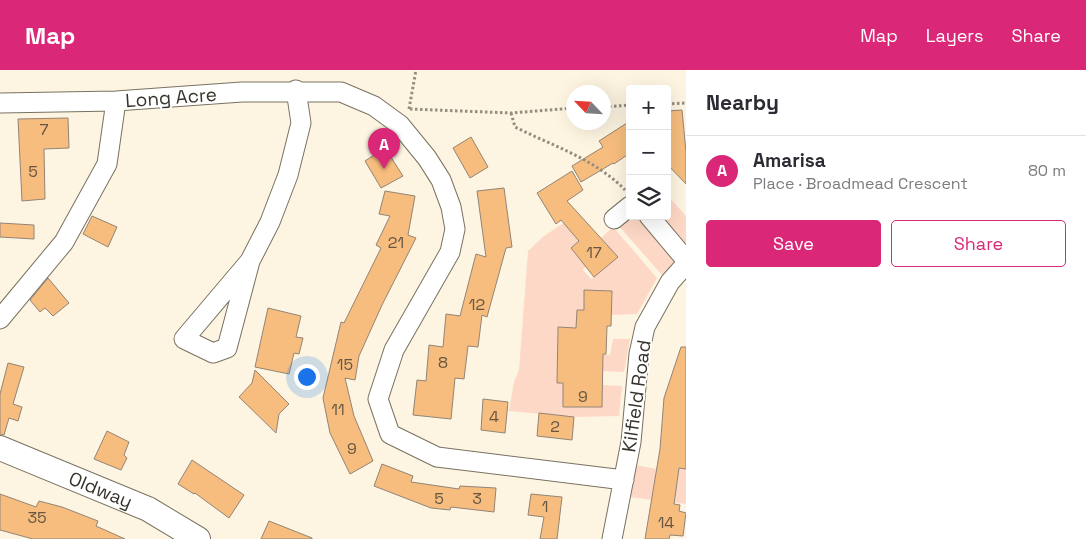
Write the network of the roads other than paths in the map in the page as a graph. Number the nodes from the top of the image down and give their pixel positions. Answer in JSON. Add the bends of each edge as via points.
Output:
{"nodes":[{"id":1,"x":296,"y":90,"type":"junction"},
{"id":2,"x":116,"y":101,"type":"junction"},
{"id":3,"x":0,"y":103,"type":"edge"},
{"id":4,"x":626,"y":210,"type":"edge"},
{"id":5,"x":614,"y":220,"type":"dead end"},
{"id":6,"x":652,"y":220,"type":"edge"},
{"id":7,"x":686,"y":260,"type":"edge"},
{"id":8,"x":250,"y":261,"type":"junction"},
{"id":9,"x":686,"y":264,"type":"edge"},
{"id":10,"x":0,"y":319,"type":"edge"},
{"id":11,"x":0,"y":448,"type":"edge"},
{"id":12,"x":624,"y":480,"type":"junction"},
{"id":13,"x":198,"y":539,"type":"edge"},
{"id":14,"x":612,"y":539,"type":"edge"}],
"edges":[{"from":1,"to":2,"type":"street","name":"Long Acre"},
{"from":1,"to":8,"type":"street","via":[[301,123],[288,175],[270,222]]},
{"from":1,"to":12,"type":"street","name":"Long Acre","via":[[342,92],[374,106],[400,125],[441,180],[451,206],[454,229],[450,252],[394,350],[378,399],[390,434],[437,457]]},
{"from":2,"to":3,"type":"street","name":"Long Acre"},
{"from":2,"to":10,"type":"street","via":[[107,164],[64,242]]},
{"from":4,"to":5,"type":"street"},
{"from":6,"to":7,"type":"street"},
{"from":8,"to":8,"type":"street","via":[[228,348],[212,352],[184,339]]},
{"from":9,"to":12,"type":"street","name":"Kilfield Road","via":[[670,282],[646,327],[639,354]]},
{"from":11,"to":13,"type":"street","name":"Oldway","via":[[148,510]]},
{"from":12,"to":14,"type":"street","name":"Kilfield Road"}]}
